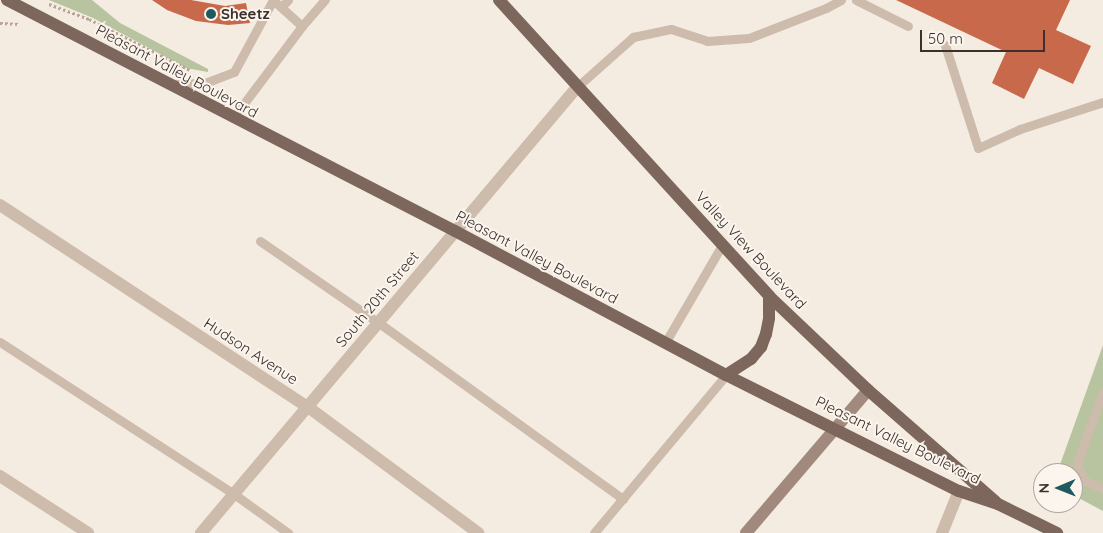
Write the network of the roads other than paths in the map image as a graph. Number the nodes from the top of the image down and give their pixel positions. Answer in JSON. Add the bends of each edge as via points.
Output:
{"nodes":[{"id":1,"x":7,"y":0,"type":"edge"},
{"id":2,"x":273,"y":0,"type":"edge"},
{"id":3,"x":288,"y":0,"type":"edge"},
{"id":4,"x":325,"y":0,"type":"edge"},
{"id":5,"x":498,"y":0,"type":"edge"},
{"id":6,"x":841,"y":0,"type":"edge"},
{"id":7,"x":856,"y":0,"type":"edge"},
{"id":8,"x":280,"y":7,"type":"junction"},
{"id":9,"x":302,"y":26,"type":"junction"},
{"id":10,"x":908,"y":26,"type":"dead end"},
{"id":11,"x":945,"y":45,"type":"dead end"},
{"id":12,"x":168,"y":84,"type":"junction"},
{"id":13,"x":578,"y":86,"type":"junction"},
{"id":14,"x":1103,"y":102,"type":"edge"},
{"id":15,"x":233,"y":118,"type":"junction"},
{"id":16,"x":0,"y":205,"type":"edge"},
{"id":17,"x":455,"y":231,"type":"junction"},
{"id":18,"x":260,"y":241,"type":"dead end"},
{"id":19,"x":722,"y":245,"type":"junction"},
{"id":20,"x":769,"y":296,"type":"junction"},
{"id":21,"x":378,"y":323,"type":"junction"},
{"id":22,"x":0,"y":342,"type":"edge"},
{"id":23,"x":665,"y":343,"type":"junction"},
{"id":24,"x":726,"y":375,"type":"junction"},
{"id":25,"x":868,"y":390,"type":"junction"},
{"id":26,"x":1103,"y":392,"type":"edge"},
{"id":27,"x":308,"y":407,"type":"junction"},
{"id":28,"x":836,"y":428,"type":"junction"},
{"id":29,"x":0,"y":476,"type":"edge"},
{"id":30,"x":1103,"y":489,"type":"edge"},
{"id":31,"x":959,"y":491,"type":"junction"},
{"id":32,"x":234,"y":494,"type":"junction"},
{"id":33,"x":623,"y":499,"type":"junction"},
{"id":34,"x":998,"y":504,"type":"junction"},
{"id":35,"x":88,"y":533,"type":"edge"},
{"id":36,"x":202,"y":533,"type":"edge"},
{"id":37,"x":288,"y":533,"type":"edge"},
{"id":38,"x":478,"y":533,"type":"edge"},
{"id":39,"x":594,"y":533,"type":"edge"},
{"id":40,"x":746,"y":533,"type":"edge"},
{"id":41,"x":942,"y":533,"type":"edge"},
{"id":42,"x":1057,"y":533,"type":"edge"}],
"edges":[{"from":1,"to":12,"type":"main road","name":"Pleasant Valley Boulevard"},
{"from":2,"to":8,"type":"lane"},
{"from":2,"to":12,"type":"lane","via":[[234,72],[205,83]]},
{"from":3,"to":8,"type":"lane"},
{"from":4,"to":9,"type":"lane"},
{"from":5,"to":13,"type":"main road","name":"Valley View Boulevard"},
{"from":6,"to":13,"type":"lane","via":[[749,38],[706,40],[670,29],[633,37]]},
{"from":7,"to":10,"type":"lane"},
{"from":8,"to":9,"type":"lane"},
{"from":9,"to":15,"type":"lane"},
{"from":11,"to":14,"type":"lane","via":[[978,148],[1020,129]]},
{"from":12,"to":15,"type":"main road","name":"Pleasant Valley Boulevard"},
{"from":13,"to":17,"type":"street","name":"South 20th Street"},
{"from":13,"to":19,"type":"main road","name":"Valley View Boulevard"},
{"from":15,"to":17,"type":"main road","name":"Pleasant Valley Boulevard"},
{"from":16,"to":27,"type":"street","name":"Hudson Avenue"},
{"from":17,"to":21,"type":"street","name":"South 20th Street"},
{"from":17,"to":23,"type":"main road","name":"Pleasant Valley Boulevard"},
{"from":18,"to":21,"type":"lane"},
{"from":19,"to":20,"type":"main road","name":"Valley View Boulevard"},
{"from":19,"to":23,"type":"lane"},
{"from":20,"to":24,"type":"main road","via":[[769,318],[761,347]]},
{"from":20,"to":25,"type":"main road","name":"Valley View Boulevard"},
{"from":21,"to":27,"type":"street","name":"South 20th Street"},
{"from":21,"to":33,"type":"lane"},
{"from":22,"to":32,"type":"lane"},
{"from":23,"to":24,"type":"main road","name":"Pleasant Valley Boulevard"},
{"from":24,"to":28,"type":"main road","name":"Pleasant Valley Boulevard"},
{"from":24,"to":33,"type":"lane"},
{"from":25,"to":28,"type":"street"},
{"from":25,"to":34,"type":"main road","name":"Valley View Boulevard"},
{"from":26,"to":30,"type":"lane","via":[[1077,464],[1084,480]]},
{"from":27,"to":32,"type":"street","name":"South 20th Street"},
{"from":27,"to":38,"type":"street","name":"Hudson Avenue"},
{"from":28,"to":31,"type":"main road","name":"Pleasant Valley Boulevard"},
{"from":28,"to":40,"type":"street"},
{"from":29,"to":35,"type":"street"},
{"from":31,"to":34,"type":"main road","name":"Pleasant Valley Boulevard"},
{"from":31,"to":41,"type":"street"},
{"from":32,"to":36,"type":"street","name":"South 20th Street"},
{"from":32,"to":37,"type":"lane"},
{"from":33,"to":39,"type":"lane"},
{"from":34,"to":42,"type":"main road","name":"Pleasant Valley Boulevard"}]}
